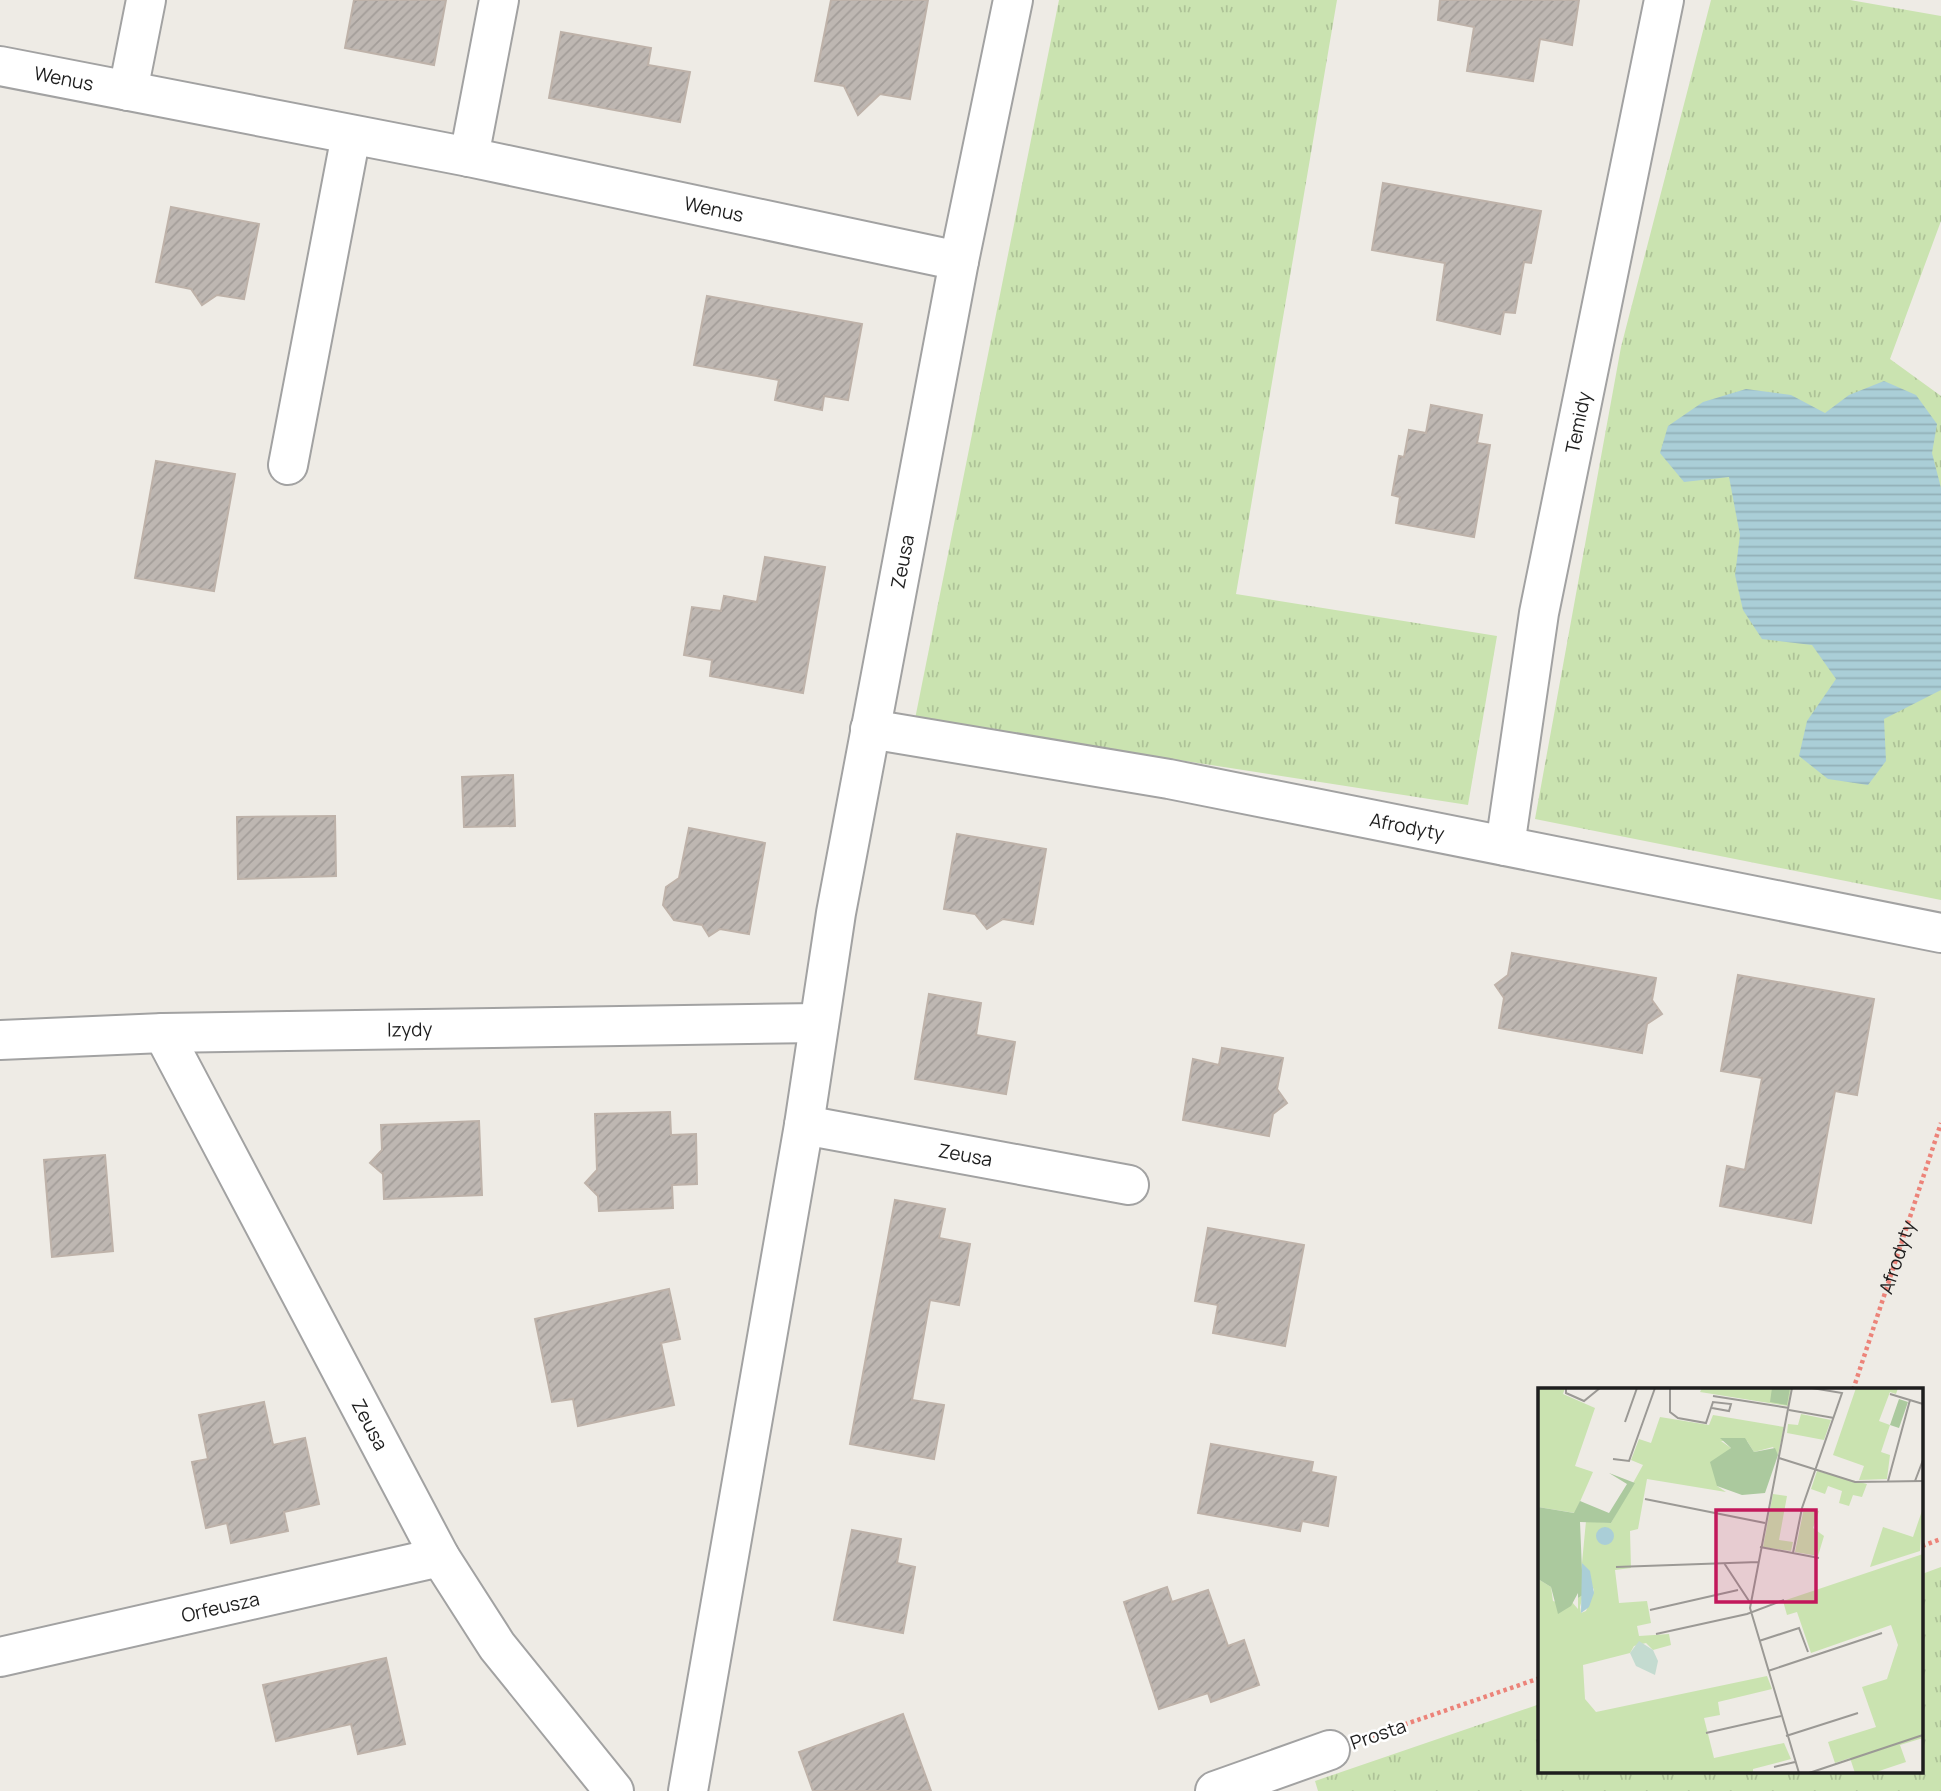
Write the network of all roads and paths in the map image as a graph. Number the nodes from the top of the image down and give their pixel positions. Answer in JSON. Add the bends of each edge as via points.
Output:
{"nodes":[{"id":1,"x":146,"y":0,"type":"edge"},
{"id":2,"x":499,"y":0,"type":"edge"},
{"id":3,"x":1013,"y":0,"type":"edge"},
{"id":4,"x":1664,"y":0,"type":"edge"},
{"id":5,"x":0,"y":66,"type":"edge"},
{"id":6,"x":128,"y":91,"type":"junction"},
{"id":7,"x":351,"y":135,"type":"junction"},
{"id":8,"x":469,"y":157,"type":"junction"},
{"id":9,"x":959,"y":261,"type":"junction"},
{"id":10,"x":288,"y":465,"type":"dead end"},
{"id":11,"x":870,"y":729,"type":"junction"},
{"id":12,"x":1504,"y":846,"type":"junction"},
{"id":13,"x":1941,"y":933,"type":"edge"},
{"id":14,"x":819,"y":1023,"type":"junction"},
{"id":15,"x":163,"y":1033,"type":"junction"},
{"id":16,"x":0,"y":1040,"type":"edge"},
{"id":17,"x":1941,"y":1123,"type":"edge"},
{"id":18,"x":804,"y":1125,"type":"junction"},
{"id":19,"x":1129,"y":1185,"type":"dead end"},
{"id":20,"x":1854,"y":1388,"type":"edge"},
{"id":21,"x":1941,"y":1539,"type":"edge"},
{"id":22,"x":1924,"y":1545,"type":"edge"},
{"id":23,"x":440,"y":1557,"type":"junction"},
{"id":24,"x":0,"y":1657,"type":"edge"},
{"id":25,"x":1538,"y":1679,"type":"edge"},
{"id":26,"x":1330,"y":1750,"type":"joint"},
{"id":27,"x":614,"y":1791,"type":"edge"},
{"id":28,"x":688,"y":1791,"type":"edge"},
{"id":29,"x":1215,"y":1791,"type":"edge"}],
"edges":[{"from":1,"to":6,"type":"street"},
{"from":2,"to":8,"type":"street"},
{"from":3,"to":9,"type":"street","name":"Zeusa"},
{"from":4,"to":12,"type":"street","name":"Temidy","via":[[1539,613]]},
{"from":5,"to":6,"type":"street","name":"Wenus"},
{"from":6,"to":7,"type":"street","name":"Wenus"},
{"from":7,"to":8,"type":"street","name":"Wenus"},
{"from":7,"to":10,"type":"street"},
{"from":8,"to":9,"type":"street","name":"Wenus"},
{"from":9,"to":11,"type":"street","name":"Zeusa"},
{"from":11,"to":12,"type":"street","name":"Afrodyty","via":[[1169,779]]},
{"from":11,"to":14,"type":"street","name":"Zeusa"},
{"from":12,"to":13,"type":"street","name":"Afrodyty"},
{"from":14,"to":15,"type":"street","name":"Izydy"},
{"from":14,"to":18,"type":"street","name":"Zeusa"},
{"from":15,"to":16,"type":"street","name":"Izydy"},
{"from":15,"to":23,"type":"street","name":"Zeusa"},
{"from":17,"to":20,"type":"path","name":"Afrodyty"},
{"from":18,"to":19,"type":"street","name":"Zeusa"},
{"from":18,"to":28,"type":"street","name":"Zeusa"},
{"from":21,"to":22,"type":"path"},
{"from":23,"to":24,"type":"street","name":"Orfeusza"},
{"from":23,"to":27,"type":"street","name":"Zeusa","via":[[497,1646]]},
{"from":25,"to":26,"type":"path","name":"Prosta"},
{"from":26,"to":29,"type":"street","name":"Prosta"}]}
